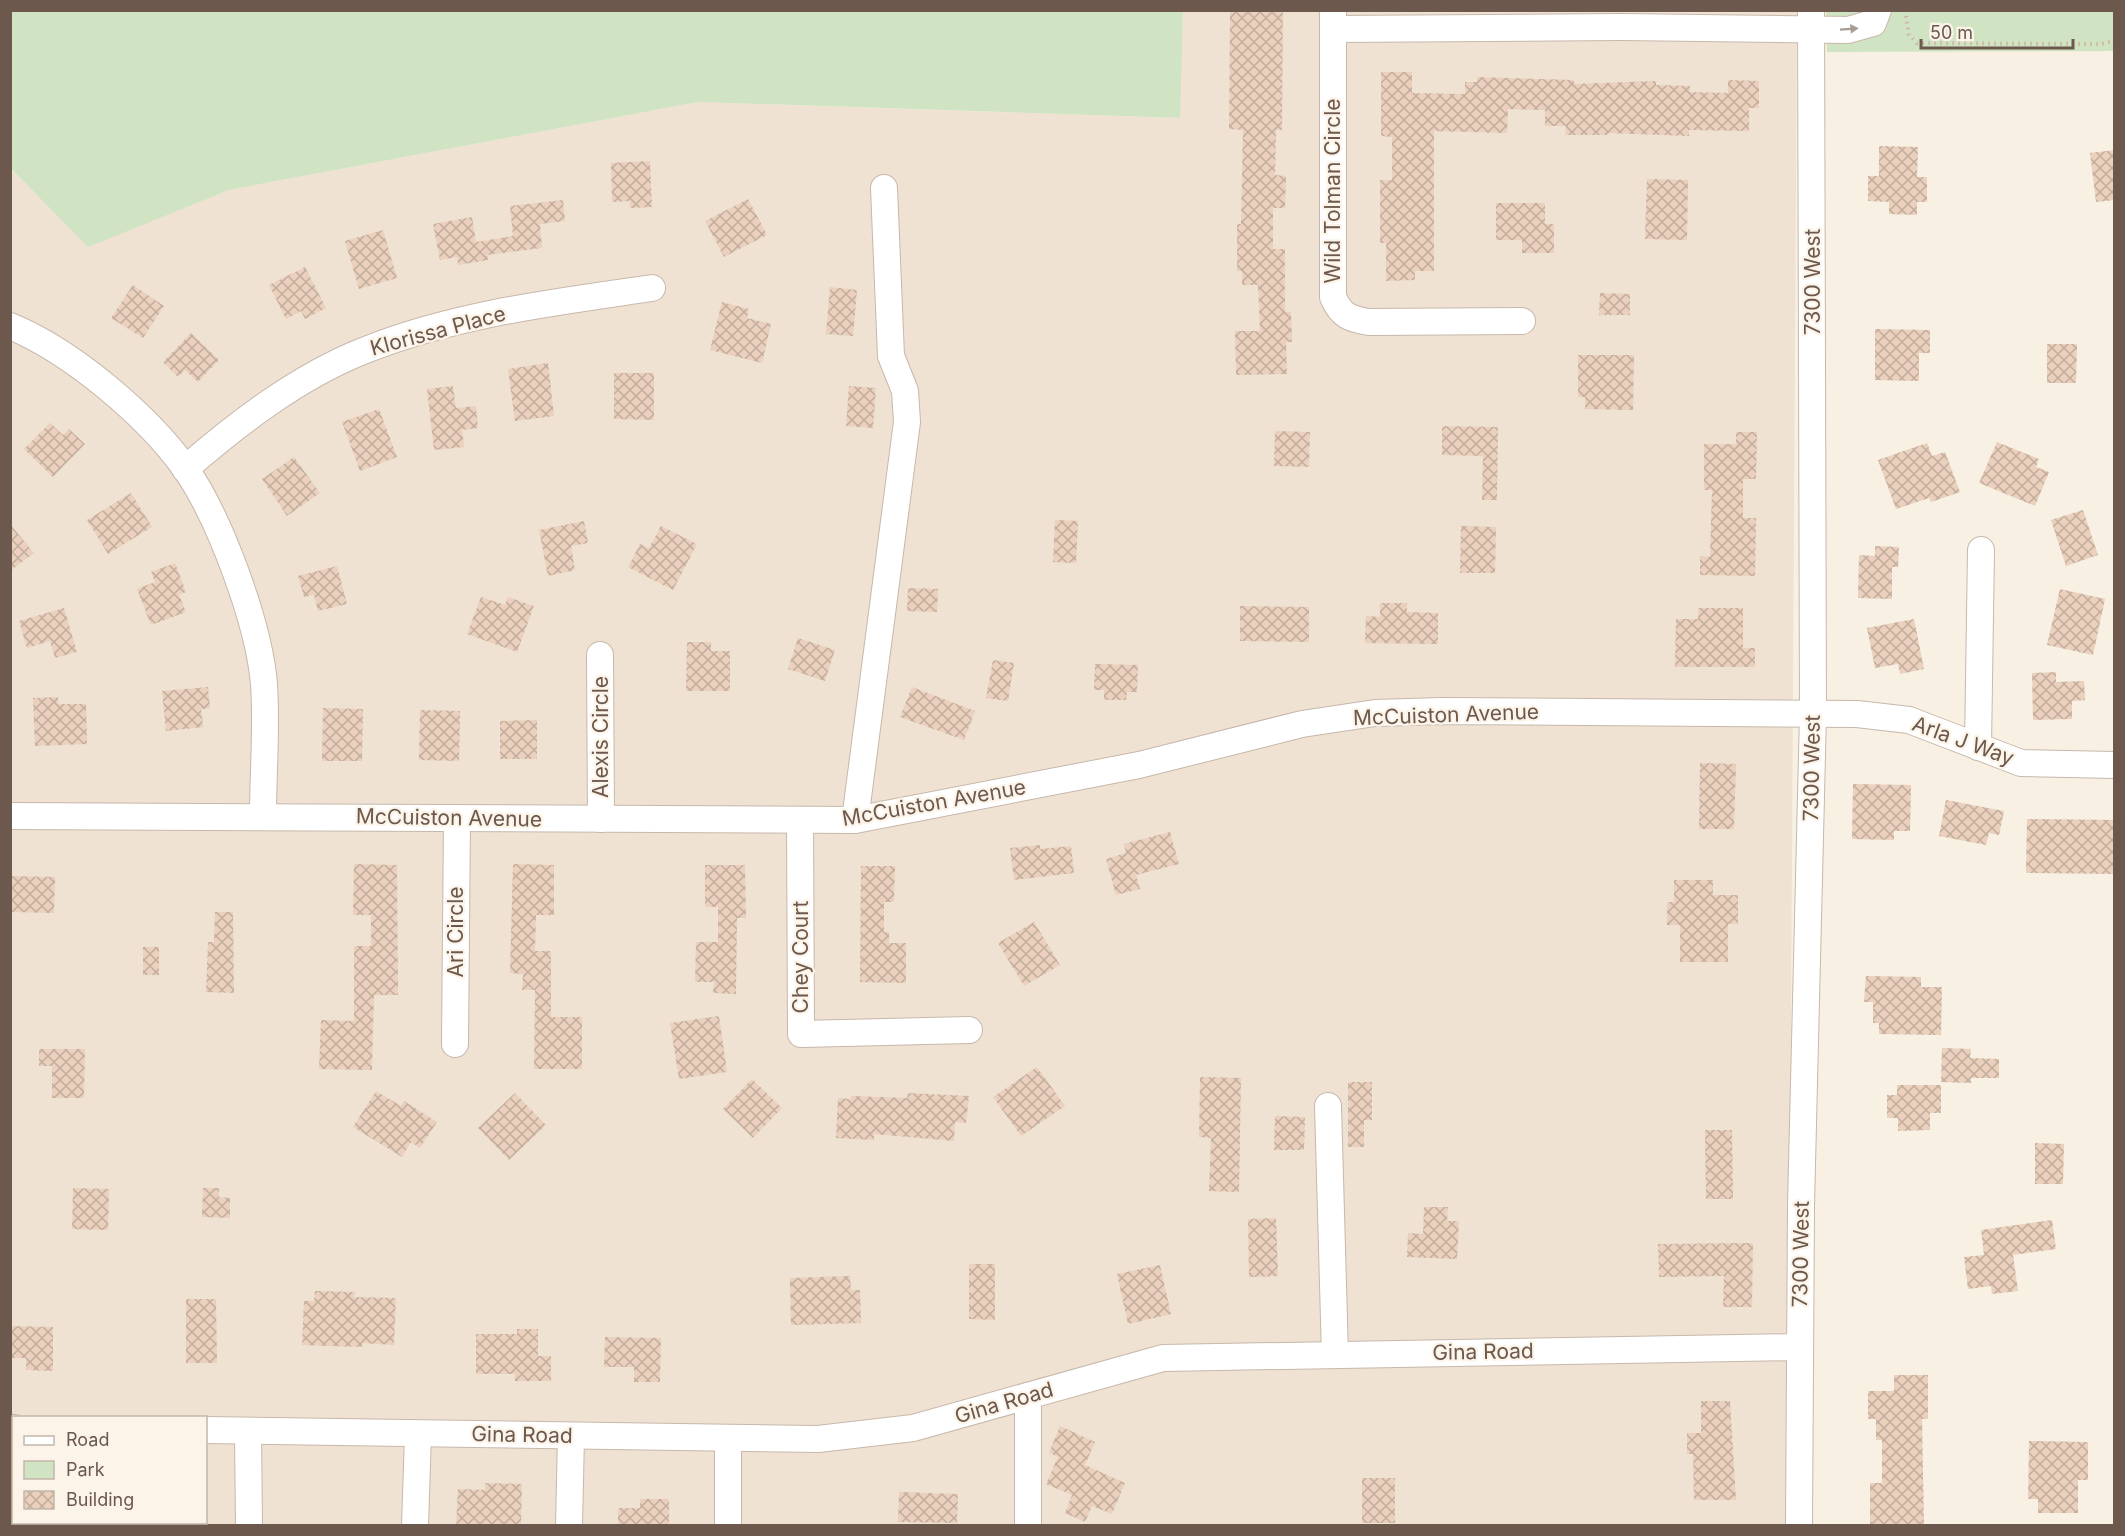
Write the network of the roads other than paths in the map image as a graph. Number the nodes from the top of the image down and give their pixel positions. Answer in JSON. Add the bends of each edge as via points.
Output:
{"nodes":[{"id":1,"x":1878,"y":10,"type":"edge"},
{"id":2,"x":1621,"y":19,"type":"edge"},
{"id":3,"x":1333,"y":20,"type":"edge"},
{"id":4,"x":1811,"y":20,"type":"edge"},
{"id":5,"x":884,"y":188,"type":"dead end"},
{"id":6,"x":652,"y":288,"type":"dead end"},
{"id":7,"x":1522,"y":321,"type":"dead end"},
{"id":8,"x":10,"y":326,"type":"edge"},
{"id":9,"x":185,"y":469,"type":"junction"},
{"id":10,"x":1981,"y":550,"type":"dead end"},
{"id":11,"x":600,"y":655,"type":"dead end"},
{"id":12,"x":1813,"y":714,"type":"junction"},
{"id":13,"x":1978,"y":747,"type":"junction"},
{"id":14,"x":2115,"y":765,"type":"edge"},
{"id":15,"x":10,"y":816,"type":"edge"},
{"id":16,"x":263,"y":816,"type":"junction"},
{"id":17,"x":456,"y":819,"type":"junction"},
{"id":18,"x":602,"y":819,"type":"junction"},
{"id":19,"x":800,"y":820,"type":"junction"},
{"id":20,"x":855,"y":820,"type":"junction"},
{"id":21,"x":969,"y":1030,"type":"dead end"},
{"id":22,"x":455,"y":1044,"type":"dead end"},
{"id":23,"x":1328,"y":1106,"type":"dead end"},
{"id":24,"x":1800,"y":1347,"type":"junction"},
{"id":25,"x":1335,"y":1355,"type":"junction"},
{"id":26,"x":1028,"y":1396,"type":"junction"},
{"id":27,"x":207,"y":1430,"type":"edge"},
{"id":28,"x":248,"y":1431,"type":"junction"},
{"id":29,"x":418,"y":1434,"type":"junction"},
{"id":30,"x":571,"y":1436,"type":"junction"},
{"id":31,"x":728,"y":1438,"type":"junction"},
{"id":32,"x":249,"y":1526,"type":"edge"},
{"id":33,"x":415,"y":1526,"type":"edge"},
{"id":34,"x":570,"y":1526,"type":"edge"},
{"id":35,"x":728,"y":1526,"type":"edge"},
{"id":36,"x":1028,"y":1526,"type":"edge"},
{"id":37,"x":1799,"y":1526,"type":"edge"}],
"edges":[{"from":4,"to":1,"type":"street","one_way":true,"via":[[1848,30],[1863,28],[1872,24]]},
{"from":2,"to":3,"type":"street"},
{"from":2,"to":4,"type":"street"},
{"from":3,"to":7,"type":"street","name":"Wild Tolman Circle","via":[[1333,297],[1338,308],[1346,317],[1370,322]]},
{"from":4,"to":12,"type":"street","name":"7300 West"},
{"from":5,"to":20,"type":"street","via":[[891,356],[905,391],[907,422]]},
{"from":6,"to":9,"type":"street","name":"Klorissa Place","via":[[461,321],[361,351],[273,400]]},
{"from":8,"to":9,"type":"street","via":[[44,342],[94,378],[127,406]]},
{"from":9,"to":16,"type":"street","via":[[222,540],[259,648],[264,684]]},
{"from":10,"to":13,"type":"street"},
{"from":11,"to":18,"type":"street","name":"Alexis Circle"},
{"from":12,"to":13,"type":"street","name":"Arla J Way","via":[[1909,720]]},
{"from":12,"to":20,"type":"street","name":"McCuiston Avenue","via":[[1375,712],[1302,724],[1139,765]]},
{"from":12,"to":24,"type":"street","name":"7300 West"},
{"from":13,"to":14,"type":"street","name":"Arla J Way","via":[[2021,763]]},
{"from":15,"to":16,"type":"street","name":"McCuiston Avenue"},
{"from":16,"to":17,"type":"street","name":"McCuiston Avenue"},
{"from":17,"to":18,"type":"street","name":"McCuiston Avenue"},
{"from":17,"to":22,"type":"street","name":"Ari Circle"},
{"from":18,"to":19,"type":"street","name":"McCuiston Avenue"},
{"from":19,"to":20,"type":"street","name":"McCuiston Avenue"},
{"from":19,"to":21,"type":"street","name":"Chey Court","via":[[801,1034]]},
{"from":23,"to":25,"type":"street"},
{"from":24,"to":25,"type":"street","name":"Gina Road"},
{"from":24,"to":37,"type":"street","name":"7300 West"},
{"from":25,"to":26,"type":"street","name":"Gina Road","via":[[1163,1358]]},
{"from":26,"to":31,"type":"street","name":"Gina Road","via":[[913,1428],[818,1439]]},
{"from":26,"to":36,"type":"street"},
{"from":27,"to":28,"type":"street","name":"Gina Road"},
{"from":28,"to":29,"type":"street","name":"Gina Road"},
{"from":28,"to":32,"type":"street"},
{"from":29,"to":30,"type":"street","name":"Gina Road"},
{"from":29,"to":33,"type":"street"},
{"from":30,"to":31,"type":"street","name":"Gina Road"},
{"from":30,"to":34,"type":"street"},
{"from":31,"to":35,"type":"street"}]}
